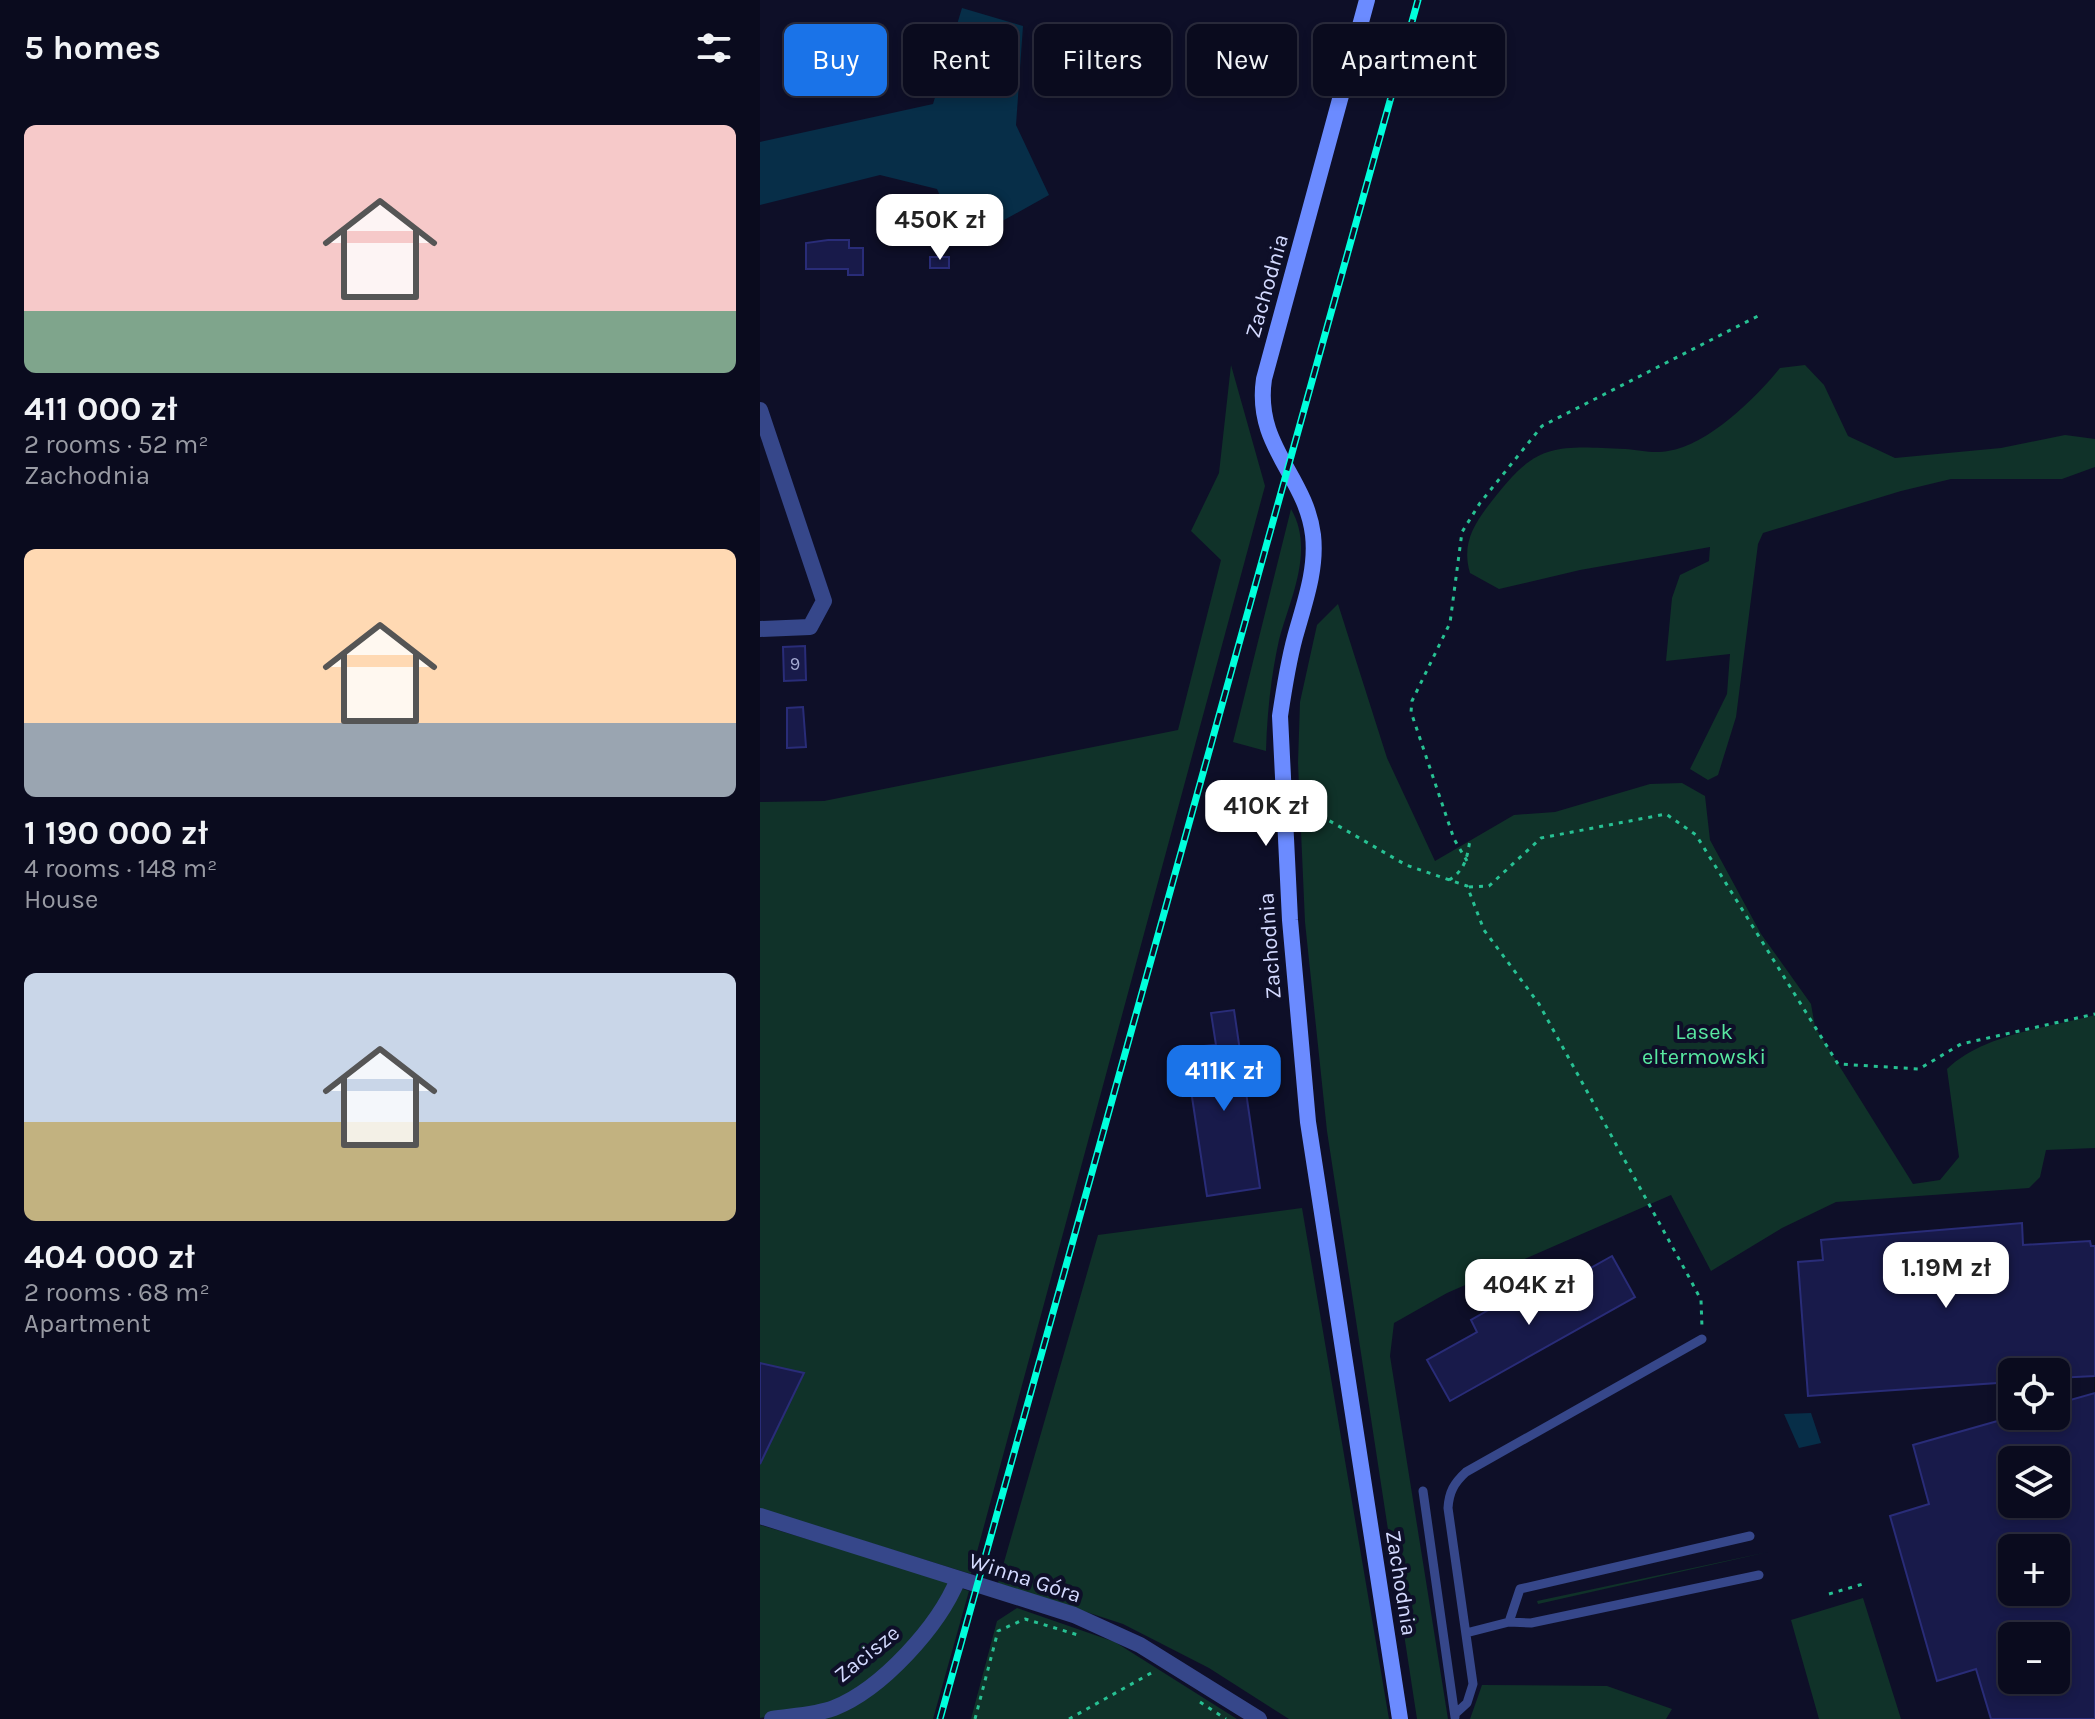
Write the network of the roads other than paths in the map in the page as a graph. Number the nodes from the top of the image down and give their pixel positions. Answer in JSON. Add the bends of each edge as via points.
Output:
{"nodes":[{"id":1,"x":1367,"y":0,"type":"edge"},
{"id":2,"x":760,"y":410,"type":"edge"},
{"id":3,"x":760,"y":629,"type":"edge"},
{"id":4,"x":1702,"y":1339,"type":"road end"},
{"id":5,"x":1423,"y":1491,"type":"dead end"},
{"id":6,"x":760,"y":1516,"type":"edge"},
{"id":7,"x":1750,"y":1536,"type":"dead end"},
{"id":8,"x":1759,"y":1575,"type":"dead end"},
{"id":9,"x":958,"y":1579,"type":"junction"},
{"id":10,"x":1509,"y":1622,"type":"junction"},
{"id":11,"x":1466,"y":1633,"type":"junction"},
{"id":12,"x":1455,"y":1717,"type":"edge"},
{"id":13,"x":772,"y":1719,"type":"edge"},
{"id":14,"x":1259,"y":1719,"type":"edge"},
{"id":15,"x":1400,"y":1719,"type":"edge"}],
"edges":[{"from":1,"to":15,"type":"street","name":"Zachodnia","via":[[1262,388],[1265,427],[1308,513],[1314,549],[1280,716],[1284,818],[1308,1122]]},
{"from":2,"to":3,"type":"street","via":[[824,601],[810,627]]},
{"from":4,"to":11,"type":"lane","via":[[1455,1482],[1448,1508]]},
{"from":5,"to":12,"type":"lane"},
{"from":6,"to":9,"type":"street","name":"Winna Góra"},
{"from":7,"to":10,"type":"lane","via":[[1520,1589]]},
{"from":8,"to":10,"type":"lane","via":[[1531,1623]]},
{"from":9,"to":13,"type":"street","name":"Zacisze","via":[[922,1638],[884,1675],[834,1708]]},
{"from":9,"to":14,"type":"street","name":"Winna Góra","via":[[1074,1615],[1140,1645]]},
{"from":10,"to":11,"type":"lane"},
{"from":11,"to":12,"type":"lane","via":[[1473,1684]]}]}
